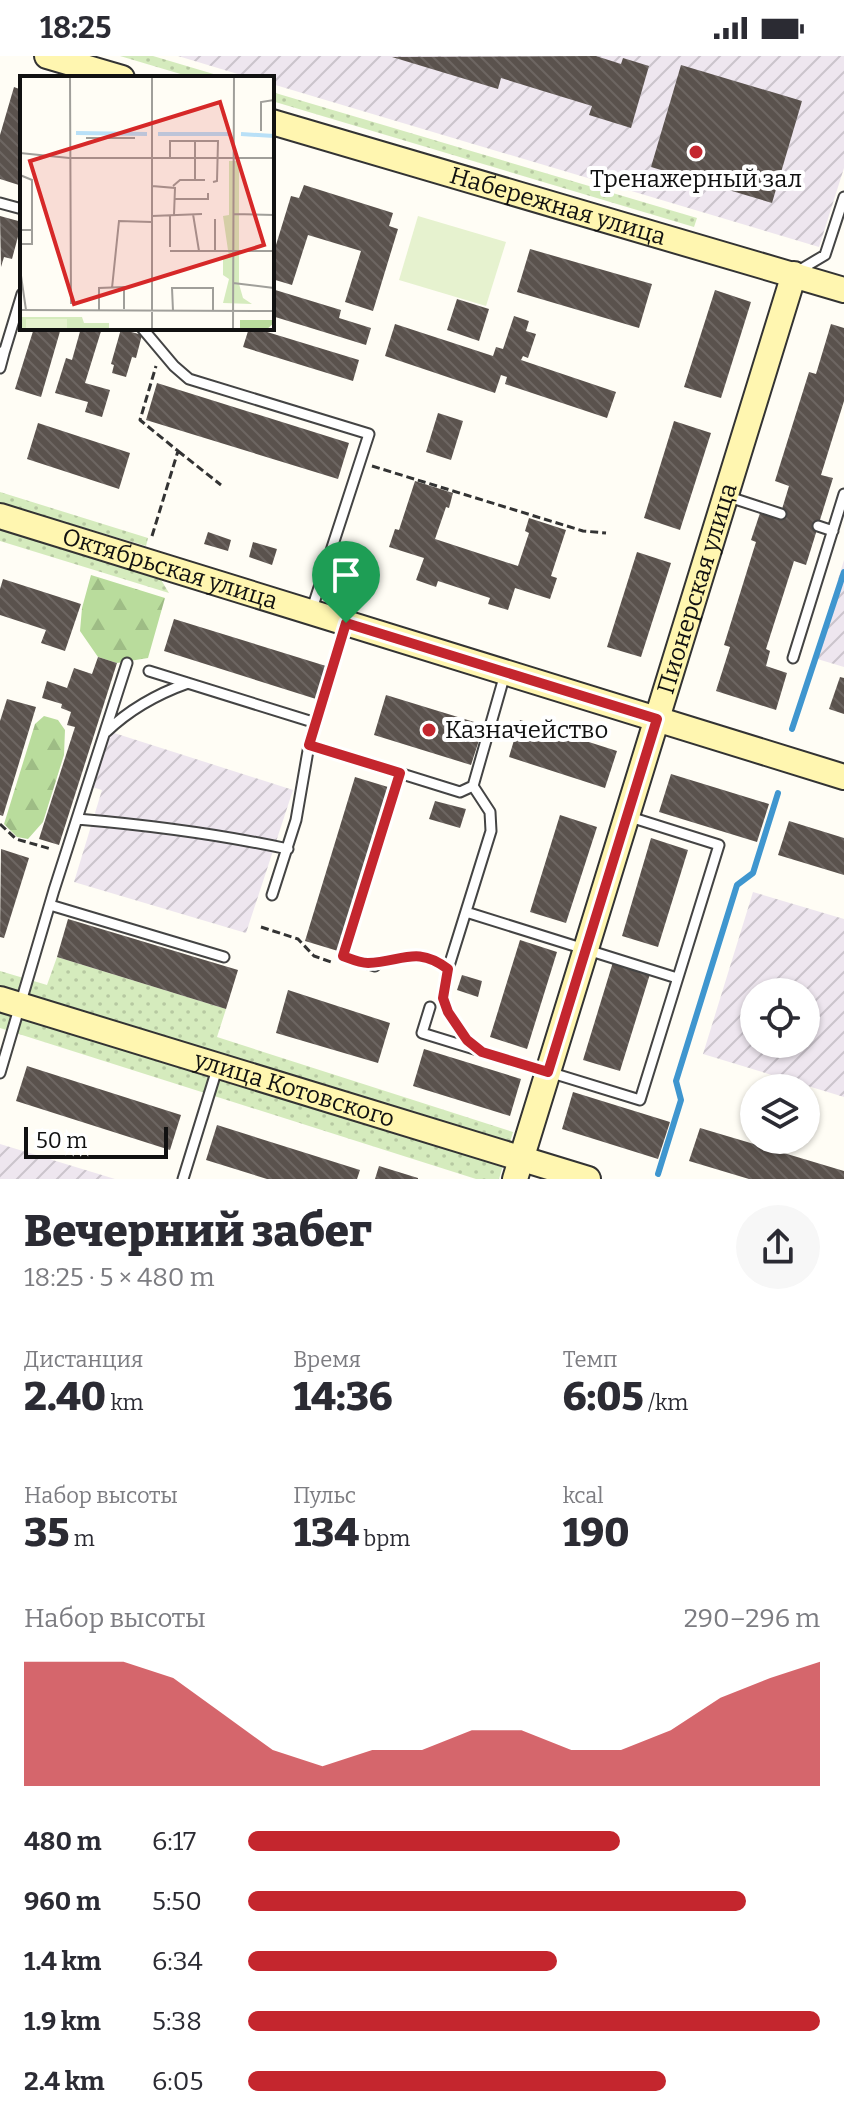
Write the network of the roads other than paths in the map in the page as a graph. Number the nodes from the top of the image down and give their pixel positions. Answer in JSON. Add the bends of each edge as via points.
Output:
{"nodes":[{"id":1,"x":47,"y":56,"type":"edge"},
{"id":2,"x":115,"y":76,"type":"edge"},
{"id":3,"x":274,"y":123,"type":"edge"},
{"id":4,"x":844,"y":197,"type":"edge"},
{"id":5,"x":0,"y":203,"type":"edge"},
{"id":6,"x":20,"y":208,"type":"edge"},
{"id":7,"x":794,"y":274,"type":"junction"},
{"id":8,"x":844,"y":290,"type":"edge"},
{"id":9,"x":20,"y":300,"type":"edge"},
{"id":10,"x":144,"y":330,"type":"edge"},
{"id":11,"x":2,"y":352,"type":"edge"},
{"id":12,"x":0,"y":368,"type":"edge"},
{"id":13,"x":844,"y":494,"type":"edge"},
{"id":14,"x":725,"y":496,"type":"junction"},
{"id":15,"x":781,"y":514,"type":"dead end"},
{"id":16,"x":0,"y":516,"type":"edge"},
{"id":17,"x":818,"y":526,"type":"dead end"},
{"id":18,"x":833,"y":531,"type":"junction"},
{"id":19,"x":311,"y":612,"type":"junction"},
{"id":20,"x":346,"y":623,"type":"junction"},
{"id":21,"x":793,"y":658,"type":"dead end"},
{"id":22,"x":127,"y":663,"type":"dead end"},
{"id":23,"x":149,"y":671,"type":"dead end"},
{"id":24,"x":506,"y":673,"type":"junction"},
{"id":25,"x":188,"y":683,"type":"junction"},
{"id":26,"x":657,"y":719,"type":"junction"},
{"id":27,"x":316,"y":723,"type":"junction"},
{"id":28,"x":104,"y":733,"type":"junction"},
{"id":29,"x":309,"y":745,"type":"junction"},
{"id":30,"x":400,"y":773,"type":"junction"},
{"id":31,"x":844,"y":777,"type":"edge"},
{"id":32,"x":473,"y":786,"type":"junction"},
{"id":33,"x":627,"y":816,"type":"junction"},
{"id":34,"x":77,"y":819,"type":"junction"},
{"id":35,"x":288,"y":849,"type":"junction"},
{"id":36,"x":272,"y":895,"type":"dead end"},
{"id":37,"x":50,"y":905,"type":"junction"},
{"id":38,"x":466,"y":912,"type":"junction"},
{"id":39,"x":586,"y":950,"type":"junction"},
{"id":40,"x":224,"y":957,"type":"dead end"},
{"id":41,"x":370,"y":964,"type":"road end"},
{"id":42,"x":448,"y":969,"type":"road end"},
{"id":43,"x":677,"y":978,"type":"junction"},
{"id":44,"x":10,"y":1002,"type":"edge"},
{"id":45,"x":430,"y":1007,"type":"dead end"},
{"id":46,"x":218,"y":1065,"type":"junction"},
{"id":47,"x":548,"y":1072,"type":"junction"},
{"id":48,"x":0,"y":1073,"type":"edge"},
{"id":49,"x":518,"y":1169,"type":"edge"},
{"id":50,"x":183,"y":1179,"type":"edge"},
{"id":51,"x":588,"y":1179,"type":"edge"}],
"edges":[{"from":1,"to":2,"type":"street"},
{"from":3,"to":7,"type":"street","name":"Набережная улица"},
{"from":4,"to":7,"type":"lane","via":[[825,255]]},
{"from":5,"to":6,"type":"lane"},
{"from":7,"to":8,"type":"street","name":"Набережная улица"},
{"from":7,"to":14,"type":"street","name":"Пионерская улица"},
{"from":9,"to":11,"type":"lane"},
{"from":10,"to":19,"type":"lane","via":[[189,379],[369,434]]},
{"from":11,"to":12,"type":"lane"},
{"from":13,"to":18,"type":"lane"},
{"from":14,"to":15,"type":"lane"},
{"from":14,"to":26,"type":"street","name":"Пионерская улица"},
{"from":16,"to":19,"type":"street","name":"Октябрьская улица"},
{"from":17,"to":18,"type":"lane"},
{"from":18,"to":21,"type":"lane"},
{"from":19,"to":20,"type":"street","name":"Октябрьская улица"},
{"from":20,"to":24,"type":"street","name":"Октябрьская улица"},
{"from":20,"to":27,"type":"lane"},
{"from":22,"to":28,"type":"lane"},
{"from":23,"to":25,"type":"lane"},
{"from":24,"to":26,"type":"street","name":"Октябрьская улица"},
{"from":24,"to":32,"type":"lane"},
{"from":25,"to":27,"type":"lane"},
{"from":25,"to":28,"type":"lane","via":[[143,703]]},
{"from":26,"to":31,"type":"street","name":"Октябрьская улица"},
{"from":26,"to":33,"type":"street","name":"Пионерская улица"},
{"from":27,"to":29,"type":"lane"},
{"from":28,"to":34,"type":"lane"},
{"from":29,"to":30,"type":"lane"},
{"from":29,"to":35,"type":"lane"},
{"from":30,"to":32,"type":"lane","via":[[460,792]]},
{"from":30,"to":41,"type":"lane","via":[[343,956]]},
{"from":32,"to":38,"type":"lane","via":[[490,812],[491,831]]},
{"from":33,"to":39,"type":"street","name":"Пионерская улица"},
{"from":33,"to":43,"type":"lane","via":[[719,845]]},
{"from":34,"to":35,"type":"lane","via":[[231,836]]},
{"from":34,"to":37,"type":"lane"},
{"from":35,"to":36,"type":"lane"},
{"from":37,"to":40,"type":"lane"},
{"from":37,"to":44,"type":"lane"},
{"from":38,"to":39,"type":"lane"},
{"from":38,"to":42,"type":"lane"},
{"from":39,"to":43,"type":"lane"},
{"from":39,"to":47,"type":"street","name":"Пионерская улица"},
{"from":43,"to":47,"type":"lane","via":[[640,1100]]},
{"from":44,"to":46,"type":"street","name":"улица Котовского"},
{"from":44,"to":48,"type":"lane"},
{"from":45,"to":47,"type":"lane","via":[[422,1033]]},
{"from":46,"to":49,"type":"street","name":"улица Котовского"},
{"from":46,"to":50,"type":"lane"},
{"from":47,"to":49,"type":"street","name":"Пионерская улица"},
{"from":49,"to":51,"type":"street","name":"улица Котовского"}]}
